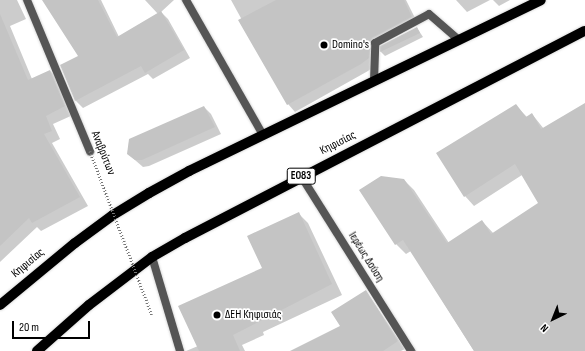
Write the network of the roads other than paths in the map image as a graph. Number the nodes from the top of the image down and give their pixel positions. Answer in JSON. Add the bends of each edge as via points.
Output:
{"nodes":[{"id":1,"x":27,"y":0,"type":"edge"},
{"id":2,"x":186,"y":0,"type":"edge"},
{"id":3,"x":541,"y":0,"type":"edge"},
{"id":4,"x":585,"y":31,"type":"edge"},
{"id":5,"x":459,"y":40,"type":"junction"},
{"id":6,"x":374,"y":81,"type":"junction"},
{"id":7,"x":263,"y":135,"type":"junction"},
{"id":8,"x":90,"y":151,"type":"road end"},
{"id":9,"x":301,"y":176,"type":"junction"},
{"id":10,"x":152,"y":257,"type":"junction"},
{"id":11,"x":0,"y":304,"type":"edge"},
{"id":12,"x":37,"y":351,"type":"edge"},
{"id":13,"x":180,"y":351,"type":"edge"},
{"id":14,"x":411,"y":351,"type":"edge"}],
"edges":[{"from":1,"to":8,"type":"street","name":"Αναβρύτων"},
{"from":2,"to":7,"type":"street"},
{"from":3,"to":5,"type":"main road","name":"Κηφισίας"},
{"from":4,"to":9,"type":"main road","name":"Κηφισίας","number":"ΕΟ83"},
{"from":5,"to":6,"type":"main road","name":"Κηφισίας"},
{"from":5,"to":6,"type":"street","via":[[430,14],[375,43]]},
{"from":6,"to":7,"type":"main road","name":"Κηφισίας"},
{"from":7,"to":11,"type":"main road","name":"Κηφισίας","via":[[189,171],[113,215],[44,266]]},
{"from":9,"to":10,"type":"main road","name":"Κηφισίας","number":"ΕΟ83"},
{"from":9,"to":14,"type":"street","name":"Ιερέως Δούση"},
{"from":10,"to":12,"type":"main road","name":"Κηφισίας","number":"ΕΟ83","via":[[67,322]]},
{"from":10,"to":13,"type":"street"}]}
